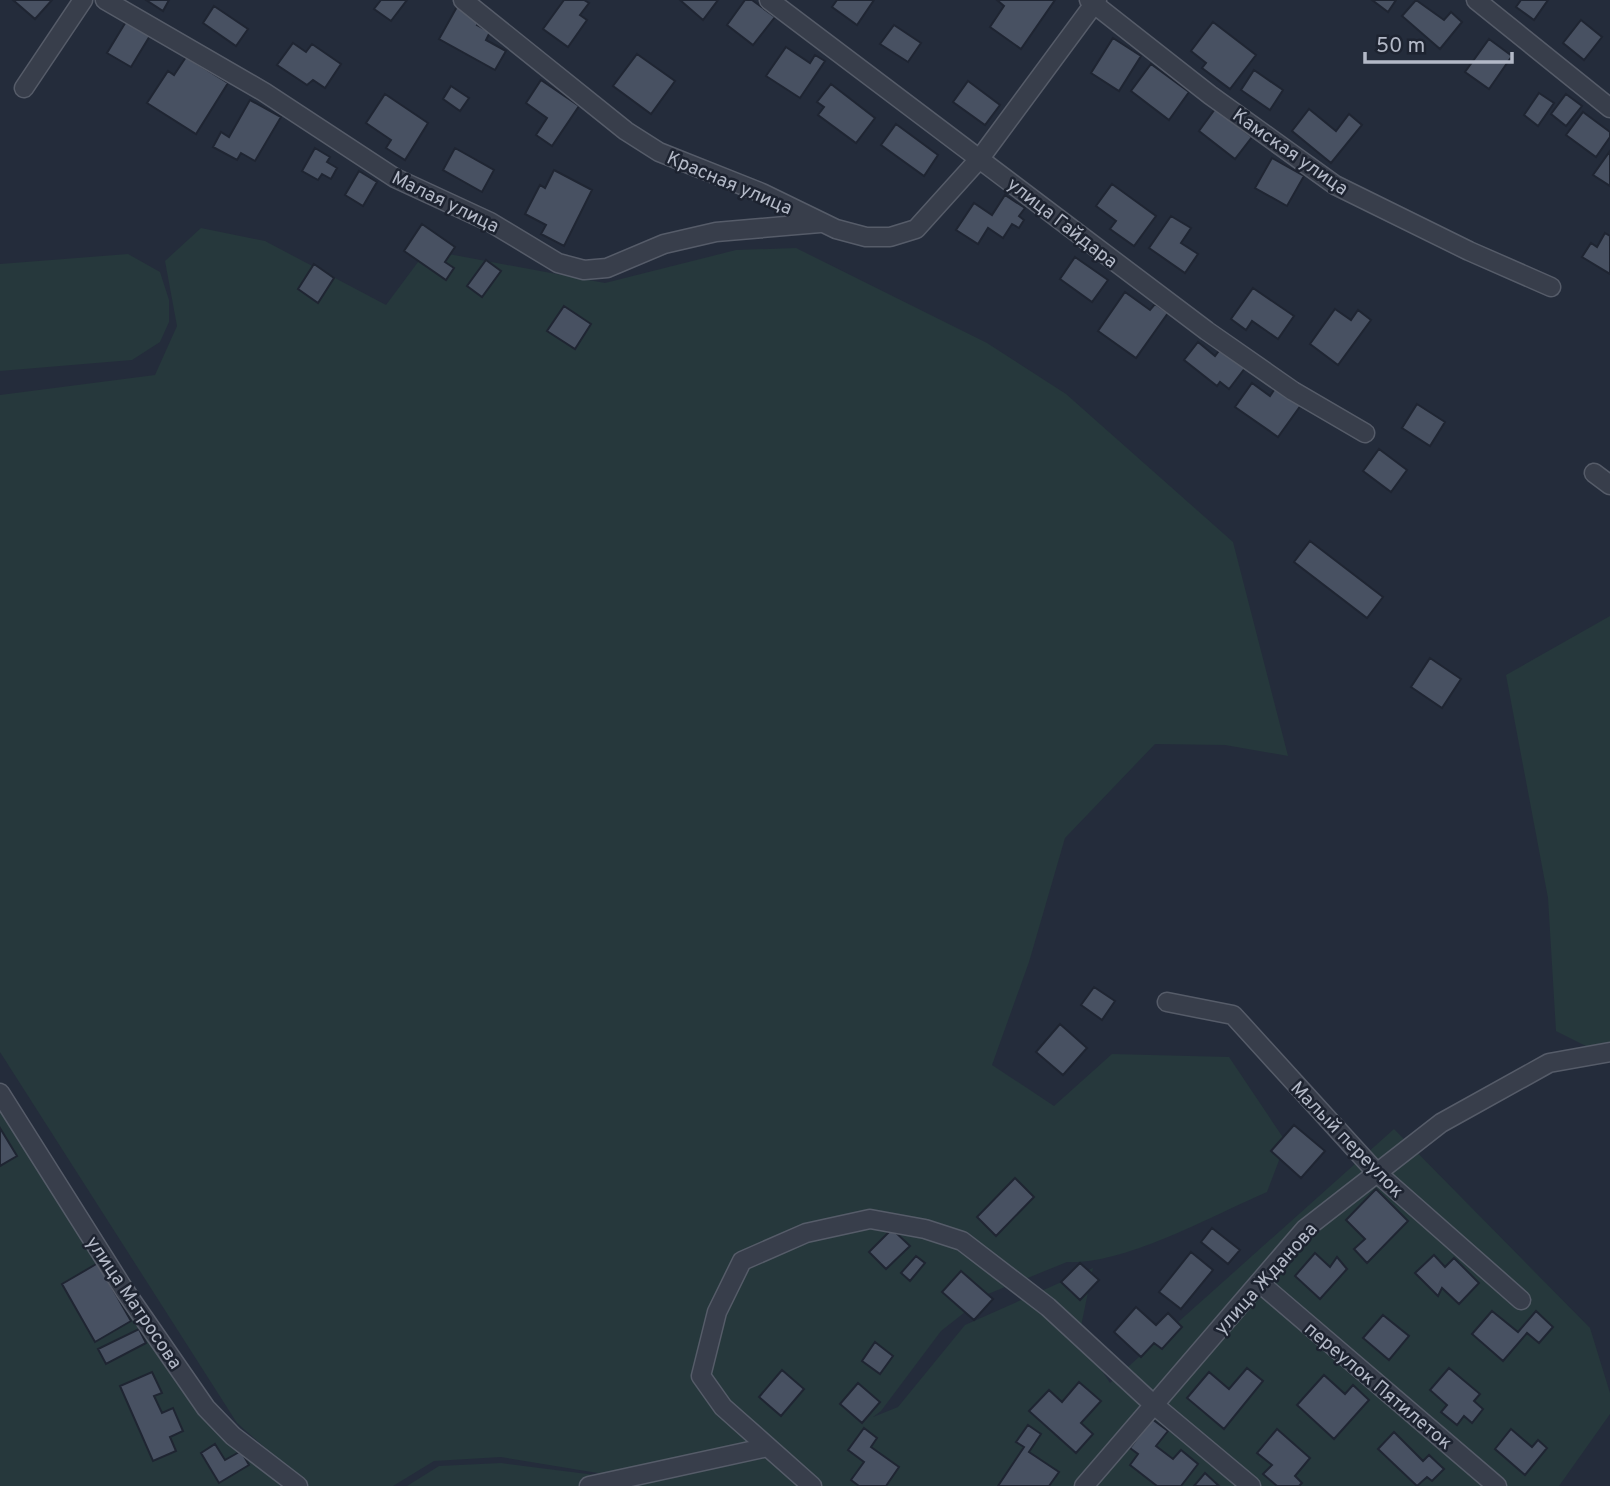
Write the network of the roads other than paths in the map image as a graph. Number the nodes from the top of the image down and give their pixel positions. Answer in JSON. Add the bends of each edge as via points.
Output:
{"nodes":[{"id":1,"x":83,"y":0,"type":"edge"},
{"id":2,"x":105,"y":0,"type":"edge"},
{"id":3,"x":463,"y":0,"type":"edge"},
{"id":4,"x":769,"y":0,"type":"edge"},
{"id":5,"x":1476,"y":0,"type":"edge"},
{"id":6,"x":1094,"y":1,"type":"edge"},
{"id":7,"x":23,"y":88,"type":"dead end"},
{"id":8,"x":1610,"y":108,"type":"edge"},
{"id":9,"x":981,"y":157,"type":"junction"},
{"id":10,"x":820,"y":223,"type":"junction"},
{"id":11,"x":1550,"y":287,"type":"dead end"},
{"id":12,"x":1365,"y":433,"type":"dead end"},
{"id":13,"x":1594,"y":473,"type":"dead end"},
{"id":14,"x":1610,"y":485,"type":"edge"},
{"id":15,"x":1167,"y":1002,"type":"dead end"},
{"id":16,"x":1610,"y":1052,"type":"edge"},
{"id":17,"x":0,"y":1093,"type":"edge"},
{"id":18,"x":1377,"y":1173,"type":"junction"},
{"id":19,"x":1261,"y":1284,"type":"junction"},
{"id":20,"x":1521,"y":1300,"type":"dead end"},
{"id":21,"x":1153,"y":1404,"type":"junction"},
{"id":22,"x":768,"y":1447,"type":"junction"},
{"id":23,"x":298,"y":1486,"type":"edge"},
{"id":24,"x":589,"y":1486,"type":"edge"},
{"id":25,"x":812,"y":1486,"type":"edge"},
{"id":26,"x":1084,"y":1486,"type":"edge"},
{"id":27,"x":1251,"y":1486,"type":"edge"},
{"id":28,"x":1497,"y":1486,"type":"edge"}],
"edges":[{"from":1,"to":7,"type":"street"},
{"from":2,"to":10,"type":"street","name":"Малая улица","via":[[264,92],[395,178],[490,222],[558,263],[584,270],[607,268],[664,244],[716,232]]},
{"from":3,"to":10,"type":"street","name":"Красная улица","via":[[626,131],[659,152],[762,193]]},
{"from":4,"to":9,"type":"street","name":"улица Гайдара"},
{"from":5,"to":8,"type":"street"},
{"from":6,"to":9,"type":"street"},
{"from":6,"to":11,"type":"street","name":"Камская улица","via":[[1210,95],[1335,185]]},
{"from":9,"to":10,"type":"street","name":"Красная улица","via":[[916,229],[890,237],[866,237]]},
{"from":9,"to":12,"type":"street","name":"улица Гайдара","via":[[1207,331],[1293,391]]},
{"from":13,"to":14,"type":"street"},
{"from":15,"to":18,"type":"street","name":"Малый переулок","via":[[1233,1015]]},
{"from":16,"to":18,"type":"street","name":"улица Жданова","via":[[1549,1063],[1441,1122]]},
{"from":17,"to":23,"type":"street","name":"улица Матросова","via":[[125,1291],[206,1408],[233,1436]]},
{"from":18,"to":19,"type":"street","name":"улица Жданова","via":[[1305,1230]]},
{"from":18,"to":20,"type":"street","name":"Малый переулок"},
{"from":19,"to":21,"type":"street","name":"улица Жданова"},
{"from":19,"to":28,"type":"street","name":"переулок Пятилеток"},
{"from":21,"to":22,"type":"street","via":[[1048,1307],[962,1241],[925,1228],[870,1219],[806,1233],[742,1261],[717,1312],[701,1376],[723,1406]]},
{"from":21,"to":26,"type":"street","name":"улица Жданова"},
{"from":21,"to":27,"type":"street"},
{"from":22,"to":24,"type":"street"},
{"from":22,"to":25,"type":"street"}]}
